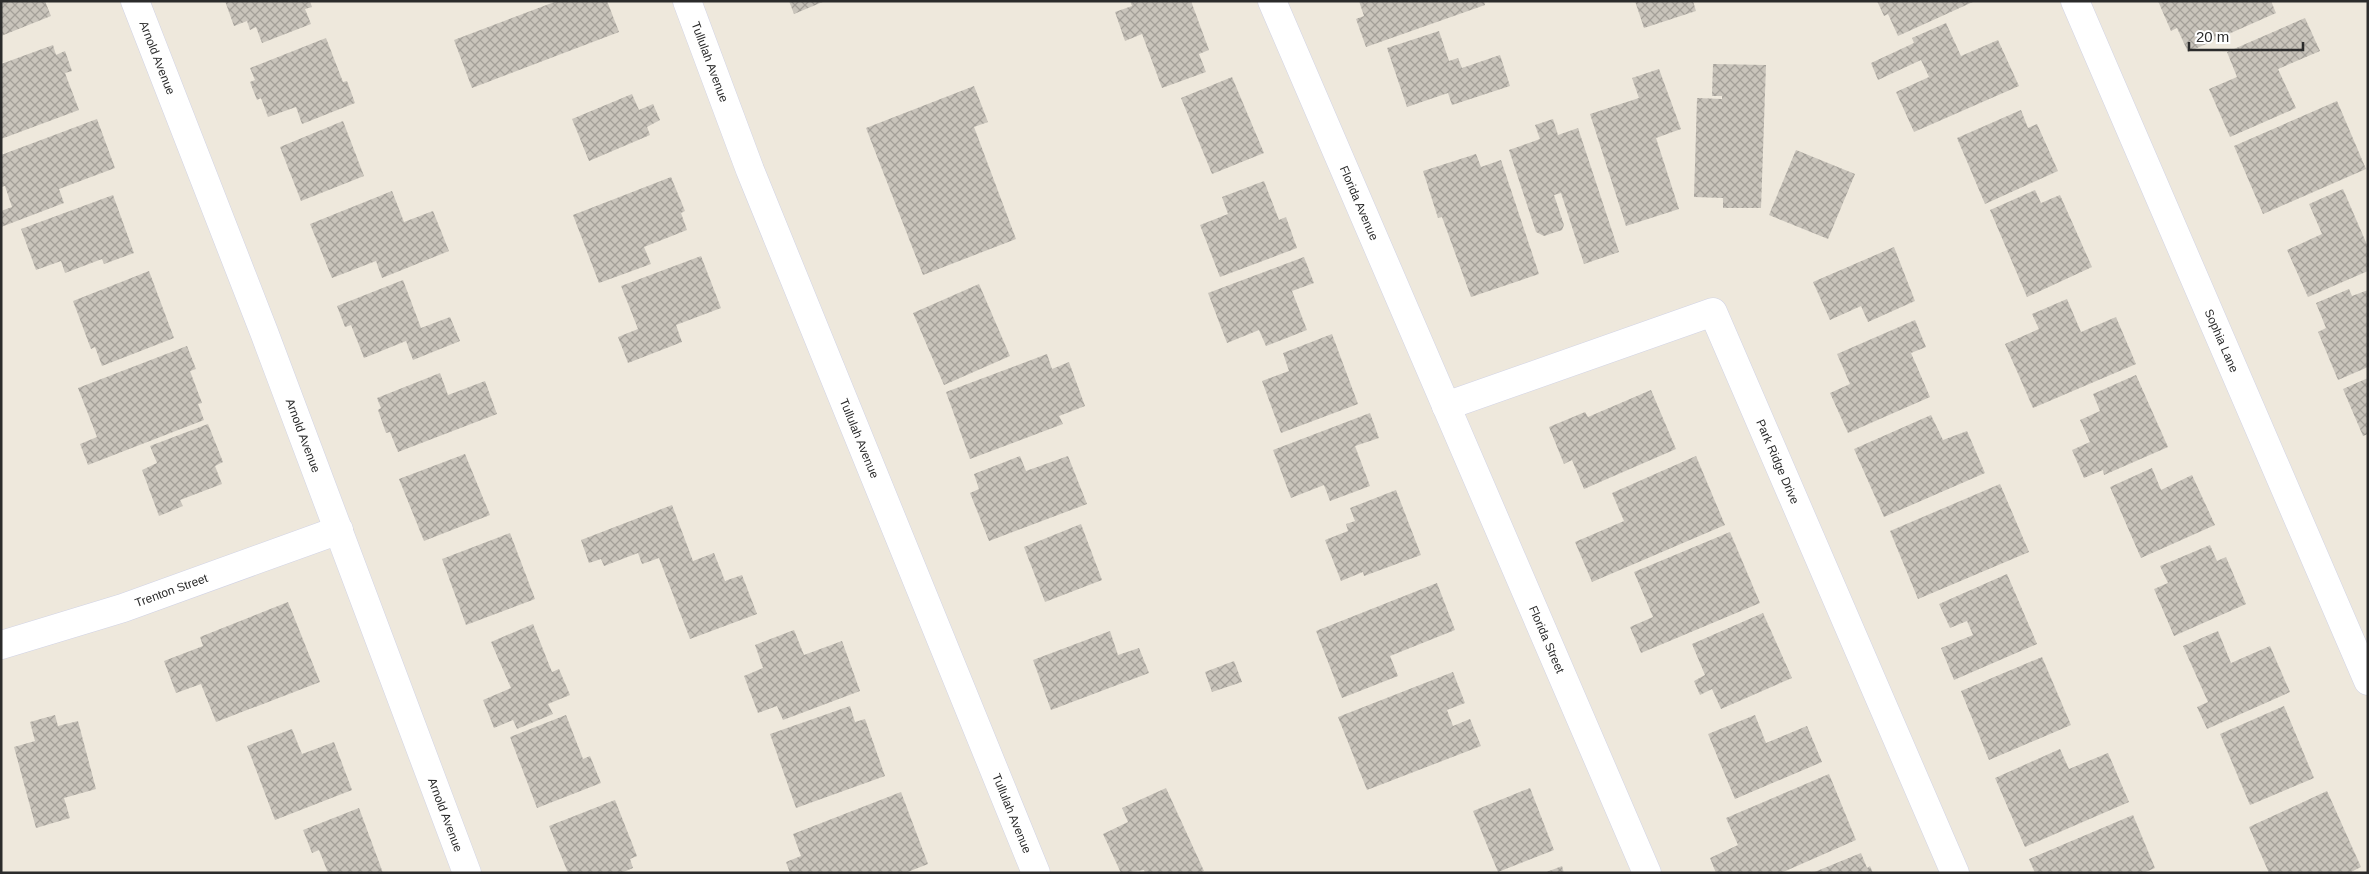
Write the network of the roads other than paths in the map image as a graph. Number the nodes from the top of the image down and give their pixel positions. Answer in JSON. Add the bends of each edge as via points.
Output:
{"nodes":[{"id":1,"x":135,"y":1,"type":"edge"},
{"id":2,"x":687,"y":1,"type":"edge"},
{"id":3,"x":1272,"y":1,"type":"edge"},
{"id":4,"x":2075,"y":1,"type":"edge"},
{"id":5,"x":1446,"y":406,"type":"junction"},
{"id":6,"x":338,"y":530,"type":"junction"},
{"id":7,"x":1,"y":645,"type":"edge"},
{"id":8,"x":2368,"y":681,"type":"edge"},
{"id":9,"x":467,"y":873,"type":"edge"},
{"id":10,"x":1036,"y":873,"type":"edge"},
{"id":11,"x":1647,"y":873,"type":"edge"},
{"id":12,"x":1955,"y":873,"type":"edge"}],
"edges":[{"from":1,"to":6,"type":"street","name":"Arnold Avenue"},
{"from":2,"to":10,"type":"street","name":"Tullulah Avenue","via":[[750,170]]},
{"from":3,"to":5,"type":"street","name":"Florida Avenue"},
{"from":4,"to":8,"type":"street","name":"Sophia Lane"},
{"from":5,"to":11,"type":"street","name":"Florida Street"},
{"from":5,"to":12,"type":"street","name":"Park Ridge Drive","via":[[1713,312]]},
{"from":6,"to":7,"type":"street","name":"Trenton Street","via":[[123,608]]},
{"from":6,"to":9,"type":"street","name":"Arnold Avenue"}]}
